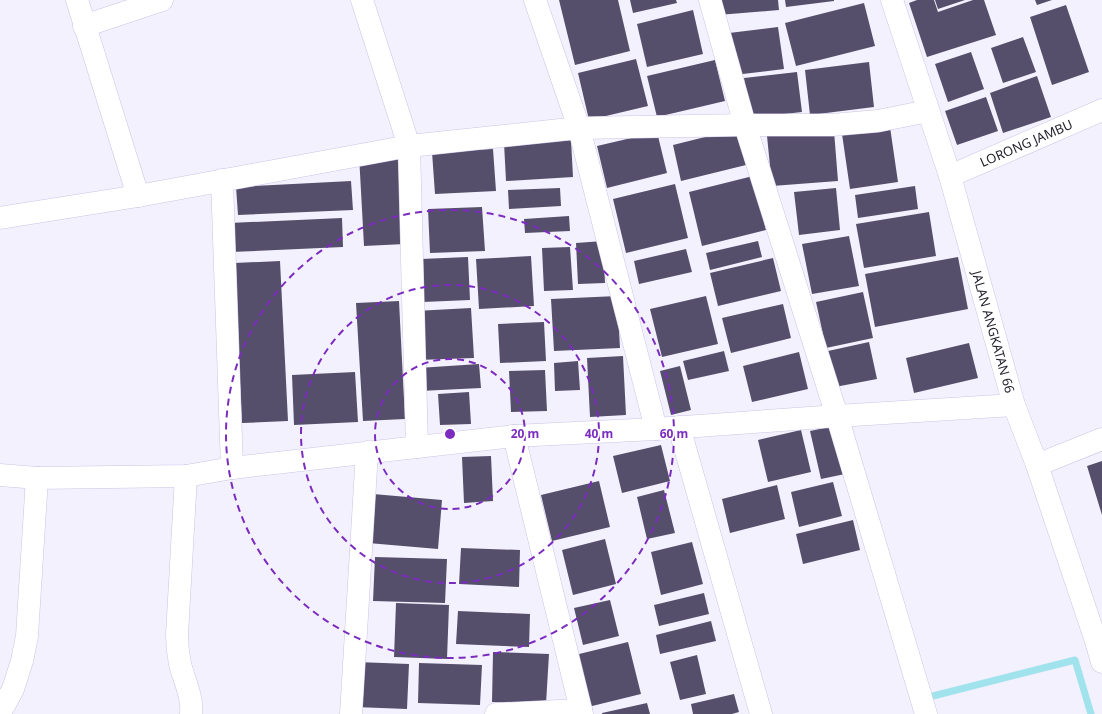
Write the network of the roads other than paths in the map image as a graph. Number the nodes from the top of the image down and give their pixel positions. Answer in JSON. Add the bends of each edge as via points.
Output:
{"nodes":[{"id":1,"x":77,"y":0,"type":"edge"},
{"id":2,"x":162,"y":0,"type":"edge"},
{"id":3,"x":362,"y":0,"type":"edge"},
{"id":4,"x":535,"y":0,"type":"edge"},
{"id":5,"x":710,"y":0,"type":"edge"},
{"id":6,"x":892,"y":0,"type":"edge"},
{"id":7,"x":84,"y":26,"type":"junction"},
{"id":8,"x":1102,"y":110,"type":"edge"},
{"id":9,"x":928,"y":111,"type":"junction"},
{"id":10,"x":744,"y":125,"type":"junction"},
{"id":11,"x":579,"y":128,"type":"junction"},
{"id":12,"x":409,"y":146,"type":"junction"},
{"id":13,"x":950,"y":176,"type":"junction"},
{"id":14,"x":222,"y":180,"type":"junction"},
{"id":15,"x":138,"y":196,"type":"junction"},
{"id":16,"x":0,"y":218,"type":"edge"},
{"id":17,"x":1014,"y":405,"type":"junction"},
{"id":18,"x":837,"y":416,"type":"junction"},
{"id":19,"x":679,"y":427,"type":"junction"},
{"id":20,"x":656,"y":429,"type":"junction"},
{"id":21,"x":514,"y":436,"type":"junction"},
{"id":22,"x":1102,"y":439,"type":"edge"},
{"id":23,"x":417,"y":447,"type":"junction"},
{"id":24,"x":367,"y":452,"type":"junction"},
{"id":25,"x":1037,"y":465,"type":"junction"},
{"id":26,"x":232,"y":468,"type":"junction"},
{"id":27,"x":0,"y":475,"type":"edge"},
{"id":28,"x":186,"y":476,"type":"junction"},
{"id":29,"x":37,"y":478,"type":"junction"},
{"id":30,"x":1100,"y":650,"type":"edge"},
{"id":31,"x":923,"y":704,"type":"edge"},
{"id":32,"x":581,"y":712,"type":"edge"},
{"id":33,"x":0,"y":713,"type":"edge"},
{"id":34,"x":352,"y":713,"type":"edge"},
{"id":35,"x":191,"y":714,"type":"edge"},
{"id":36,"x":496,"y":714,"type":"edge"},
{"id":37,"x":761,"y":714,"type":"edge"}],
"edges":[{"from":1,"to":7,"type":"street"},
{"from":2,"to":7,"type":"street"},
{"from":3,"to":12,"type":"street"},
{"from":4,"to":11,"type":"street"},
{"from":5,"to":10,"type":"street"},
{"from":6,"to":9,"type":"street","name":"JALAN ANGKATAN 66"},
{"from":7,"to":15,"type":"street"},
{"from":8,"to":13,"type":"street","name":"LORONG JAMBU"},
{"from":9,"to":10,"type":"street","via":[[878,121],[832,125]]},
{"from":9,"to":13,"type":"street","name":"JALAN ANGKATAN 66"},
{"from":10,"to":11,"type":"street"},
{"from":10,"to":18,"type":"street"},
{"from":11,"to":12,"type":"street"},
{"from":11,"to":20,"type":"street"},
{"from":12,"to":14,"type":"street"},
{"from":12,"to":23,"type":"street"},
{"from":13,"to":17,"type":"street","name":"JALAN ANGKATAN 66"},
{"from":14,"to":15,"type":"street"},
{"from":14,"to":26,"type":"street"},
{"from":15,"to":16,"type":"street"},
{"from":17,"to":18,"type":"street"},
{"from":17,"to":25,"type":"street","name":"JALAN ANGKATAN 66"},
{"from":18,"to":19,"type":"street"},
{"from":18,"to":31,"type":"street"},
{"from":19,"to":20,"type":"street"},
{"from":19,"to":37,"type":"street"},
{"from":20,"to":21,"type":"street"},
{"from":21,"to":23,"type":"street"},
{"from":21,"to":32,"type":"street"},
{"from":22,"to":25,"type":"street"},
{"from":23,"to":24,"type":"street"},
{"from":24,"to":26,"type":"street"},
{"from":24,"to":34,"type":"street"},
{"from":25,"to":30,"type":"street","name":"JALAN ANGKATAN 66"},
{"from":26,"to":28,"type":"street"},
{"from":27,"to":29,"type":"street"},
{"from":28,"to":29,"type":"street"},
{"from":28,"to":35,"type":"street","via":[[177,635],[180,664],[190,696]]},
{"from":29,"to":33,"type":"street","via":[[28,636],[13,689]]},
{"from":32,"to":36,"type":"street"}]}
